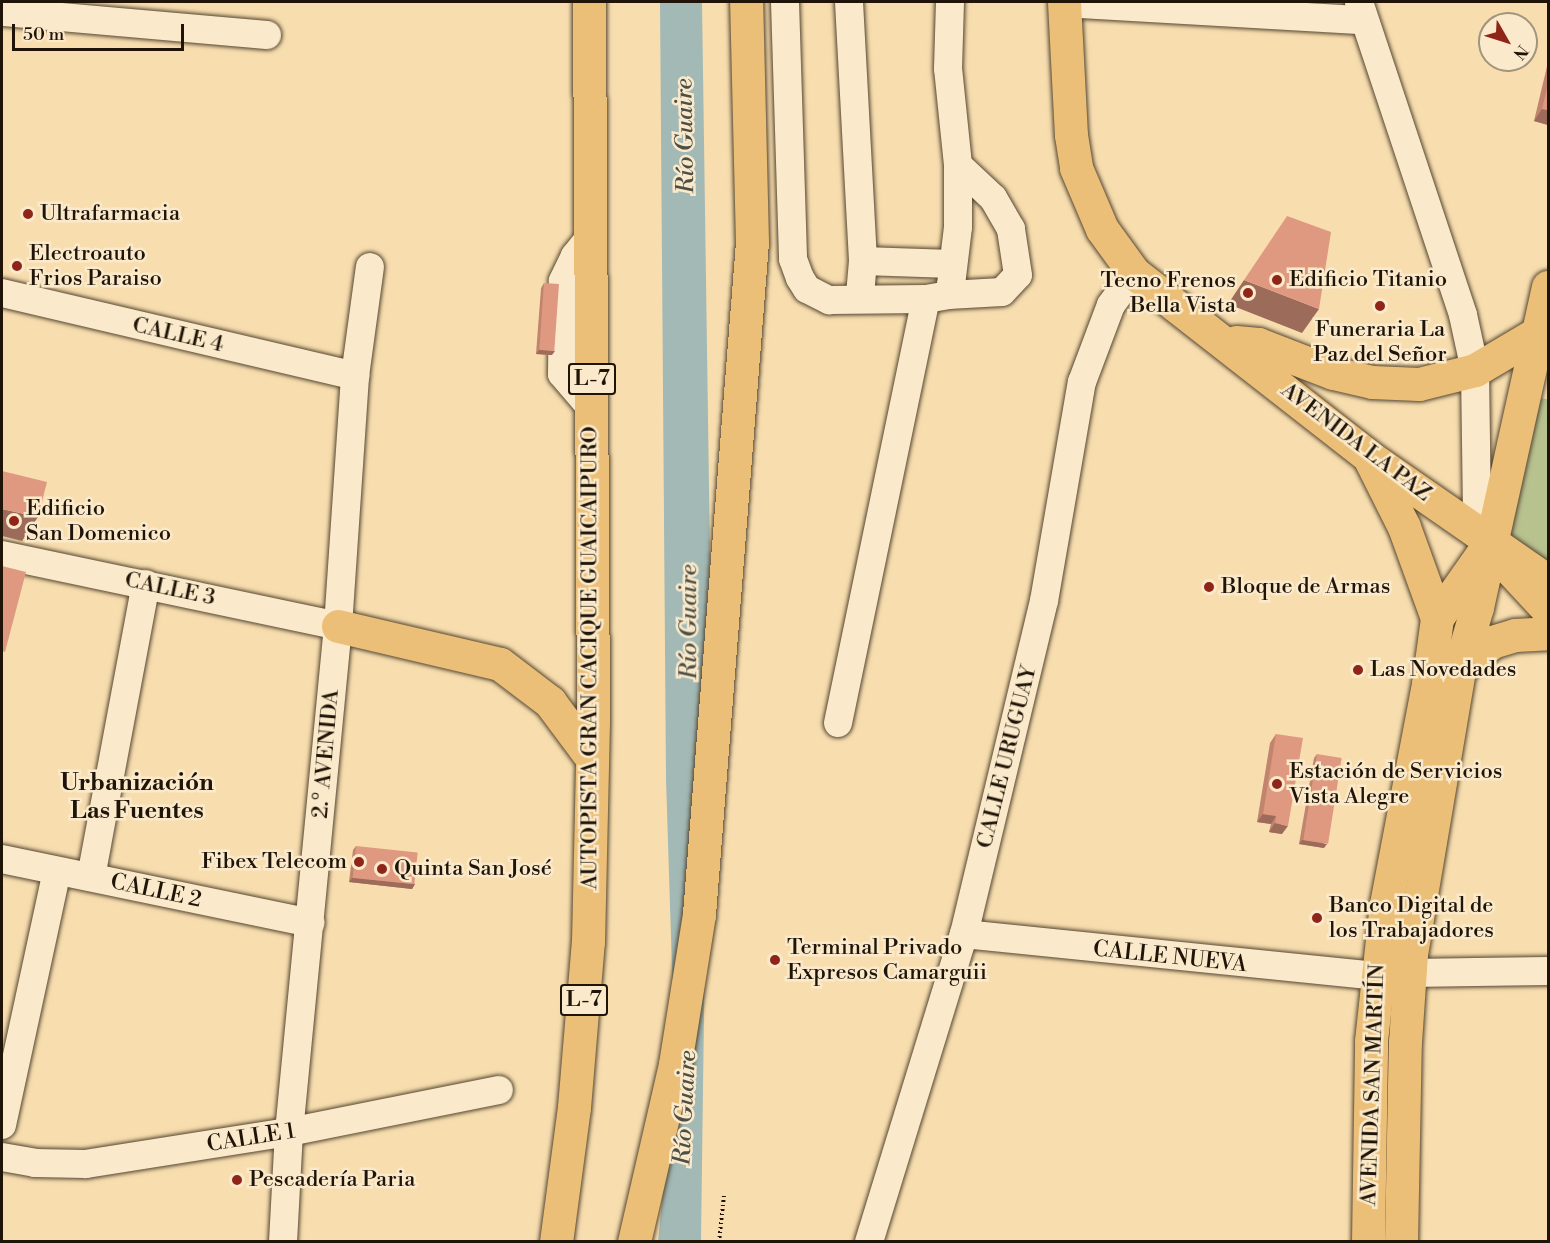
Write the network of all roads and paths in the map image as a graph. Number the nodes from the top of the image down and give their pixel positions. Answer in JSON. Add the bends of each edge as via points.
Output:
{"nodes":[{"id":1,"x":589,"y":2,"type":"edge"},
{"id":2,"x":746,"y":2,"type":"edge"},
{"id":3,"x":785,"y":2,"type":"edge"},
{"id":4,"x":849,"y":2,"type":"edge"},
{"id":5,"x":950,"y":2,"type":"edge"},
{"id":6,"x":1064,"y":2,"type":"edge"},
{"id":7,"x":1360,"y":11,"type":"edge"},
{"id":8,"x":3,"y":14,"type":"edge"},
{"id":9,"x":267,"y":35,"type":"dead end"},
{"id":10,"x":958,"y":165,"type":"junction"},
{"id":11,"x":863,"y":261,"type":"junction"},
{"id":12,"x":952,"y":264,"type":"junction"},
{"id":13,"x":370,"y":267,"type":"dead end"},
{"id":14,"x":1134,"y":273,"type":"junction"},
{"id":15,"x":1548,"y":286,"type":"edge"},
{"id":16,"x":2,"y":293,"type":"edge"},
{"id":17,"x":937,"y":297,"type":"junction"},
{"id":18,"x":860,"y":298,"type":"junction"},
{"id":19,"x":1539,"y":332,"type":"junction"},
{"id":20,"x":1223,"y":340,"type":"junction"},
{"id":21,"x":1475,"y":370,"type":"junction"},
{"id":22,"x":355,"y":376,"type":"junction"},
{"id":23,"x":1368,"y":456,"type":"junction"},
{"id":24,"x":1490,"y":542,"type":"junction"},
{"id":25,"x":2,"y":555,"type":"edge"},
{"id":26,"x":1548,"y":581,"type":"edge"},
{"id":27,"x":146,"y":584,"type":"junction"},
{"id":28,"x":1548,"y":610,"type":"edge"},
{"id":29,"x":1437,"y":618,"type":"junction"},
{"id":30,"x":338,"y":626,"type":"junction"},
{"id":31,"x":1548,"y":633,"type":"edge"},
{"id":32,"x":1459,"y":669,"type":"junction"},
{"id":33,"x":838,"y":723,"type":"dead end"},
{"id":34,"x":591,"y":757,"type":"junction"},
{"id":35,"x":2,"y":859,"type":"edge"},
{"id":36,"x":57,"y":870,"type":"junction"},
{"id":37,"x":91,"y":877,"type":"junction"},
{"id":38,"x":310,"y":923,"type":"junction"},
{"id":39,"x":964,"y":934,"type":"junction"},
{"id":40,"x":1548,"y":971,"type":"edge"},
{"id":41,"x":1409,"y":973,"type":"junction"},
{"id":42,"x":1376,"y":976,"type":"junction"},
{"id":43,"x":499,"y":1090,"type":"dead end"},
{"id":44,"x":2,"y":1125,"type":"edge"},
{"id":45,"x":289,"y":1132,"type":"junction"},
{"id":46,"x":2,"y":1157,"type":"edge"},
{"id":47,"x":724,"y":1195,"type":"dead end"},
{"id":48,"x":283,"y":1242,"type":"edge"},
{"id":49,"x":556,"y":1242,"type":"edge"},
{"id":50,"x":634,"y":1242,"type":"edge"},
{"id":51,"x":719,"y":1242,"type":"edge"},
{"id":52,"x":869,"y":1242,"type":"edge"},
{"id":53,"x":1368,"y":1242,"type":"edge"},
{"id":54,"x":1401,"y":1242,"type":"edge"}],
"edges":[{"from":1,"to":34,"type":"main road","name":"AUTOPISTA GRAN CACIQUE GUAICAIPURO","number":"L-7"},
{"from":2,"to":50,"type":"main road","via":[[752,242],[699,914],[675,1064]]},
{"from":3,"to":18,"type":"street","via":[[793,258],[807,289],[829,300]]},
{"from":4,"to":11,"type":"street"},
{"from":5,"to":10,"type":"street","via":[[948,69]]},
{"from":6,"to":7,"type":"street"},
{"from":6,"to":14,"type":"main road","name":"AVENIDA LA PAZ","via":[[1076,168],[1102,229]]},
{"from":7,"to":21,"type":"street","via":[[1462,315]]},
{"from":8,"to":9,"type":"street"},
{"from":10,"to":12,"type":"street"},
{"from":10,"to":17,"type":"street","via":[[993,198],[1011,229],[1018,276],[1002,292]]},
{"from":11,"to":12,"type":"street"},
{"from":11,"to":18,"type":"street"},
{"from":12,"to":17,"type":"street"},
{"from":13,"to":22,"type":"street","name":"2.° AVENIDA"},
{"from":14,"to":20,"type":"main road","name":"AVENIDA LA PAZ"},
{"from":14,"to":39,"type":"street","name":"CALLE URUGUAY","via":[[1111,305],[1082,382],[1044,601]]},
{"from":15,"to":19,"type":"main road"},
{"from":16,"to":22,"type":"street","name":"CALLE 4"},
{"from":17,"to":18,"type":"street"},
{"from":17,"to":33,"type":"street"},
{"from":19,"to":21,"type":"main road","name":"AVENIDA LA PAZ"},
{"from":19,"to":24,"type":"main road"},
{"from":20,"to":21,"type":"main road","name":"AVENIDA LA PAZ","via":[[1258,344],[1299,363],[1372,382],[1419,384]]},
{"from":20,"to":23,"type":"main road","name":"AVENIDA LA PAZ"},
{"from":21,"to":24,"type":"street","via":[[1477,509]]},
{"from":22,"to":30,"type":"street","name":"2.° AVENIDA"},
{"from":23,"to":24,"type":"main road","name":"AVENIDA LA PAZ"},
{"from":23,"to":29,"type":"main road","via":[[1404,527]]},
{"from":24,"to":26,"type":"main road","via":[[1524,561]]},
{"from":24,"to":28,"type":"main road","via":[[1522,586]]},
{"from":24,"to":29,"type":"main road","name":"AVENIDA SAN MARTÍN"},
{"from":24,"to":32,"type":"main road","name":"AVENIDA SAN MARTÍN"},
{"from":25,"to":27,"type":"street","name":"CALLE 3"},
{"from":27,"to":30,"type":"street","name":"CALLE 3"},
{"from":27,"to":37,"type":"street"},
{"from":29,"to":42,"type":"main road","name":"AVENIDA SAN MARTÍN"},
{"from":30,"to":34,"type":"main road","via":[[500,664],[550,702]]},
{"from":30,"to":38,"type":"street","name":"2.° AVENIDA"},
{"from":31,"to":32,"type":"main road","via":[[1515,635],[1492,642]]},
{"from":32,"to":41,"type":"main road","name":"AVENIDA SAN MARTÍN"},
{"from":34,"to":49,"type":"main road","name":"AUTOPISTA GRAN CACIQUE GUAICAIPURO","number":"L-7","via":[[588,942],[582,1026]]},
{"from":35,"to":36,"type":"street","name":"CALLE 2"},
{"from":36,"to":37,"type":"street","name":"CALLE 2"},
{"from":36,"to":44,"type":"street"},
{"from":37,"to":38,"type":"street","name":"CALLE 2"},
{"from":38,"to":45,"type":"street","name":"2.° AVENIDA"},
{"from":39,"to":42,"type":"street","name":"CALLE NUEVA"},
{"from":39,"to":52,"type":"street","name":"CALLE URUGUAY"},
{"from":40,"to":41,"type":"street"},
{"from":41,"to":54,"type":"main road","name":"AVENIDA SAN MARTÍN"},
{"from":42,"to":53,"type":"main road","name":"AVENIDA SAN MARTÍN"},
{"from":43,"to":45,"type":"street","name":"CALLE 1"},
{"from":45,"to":46,"type":"street","name":"CALLE 1","via":[[86,1164],[35,1163]]},
{"from":45,"to":48,"type":"street","name":"2.° AVENIDA"},
{"from":47,"to":51,"type":"path"}]}
